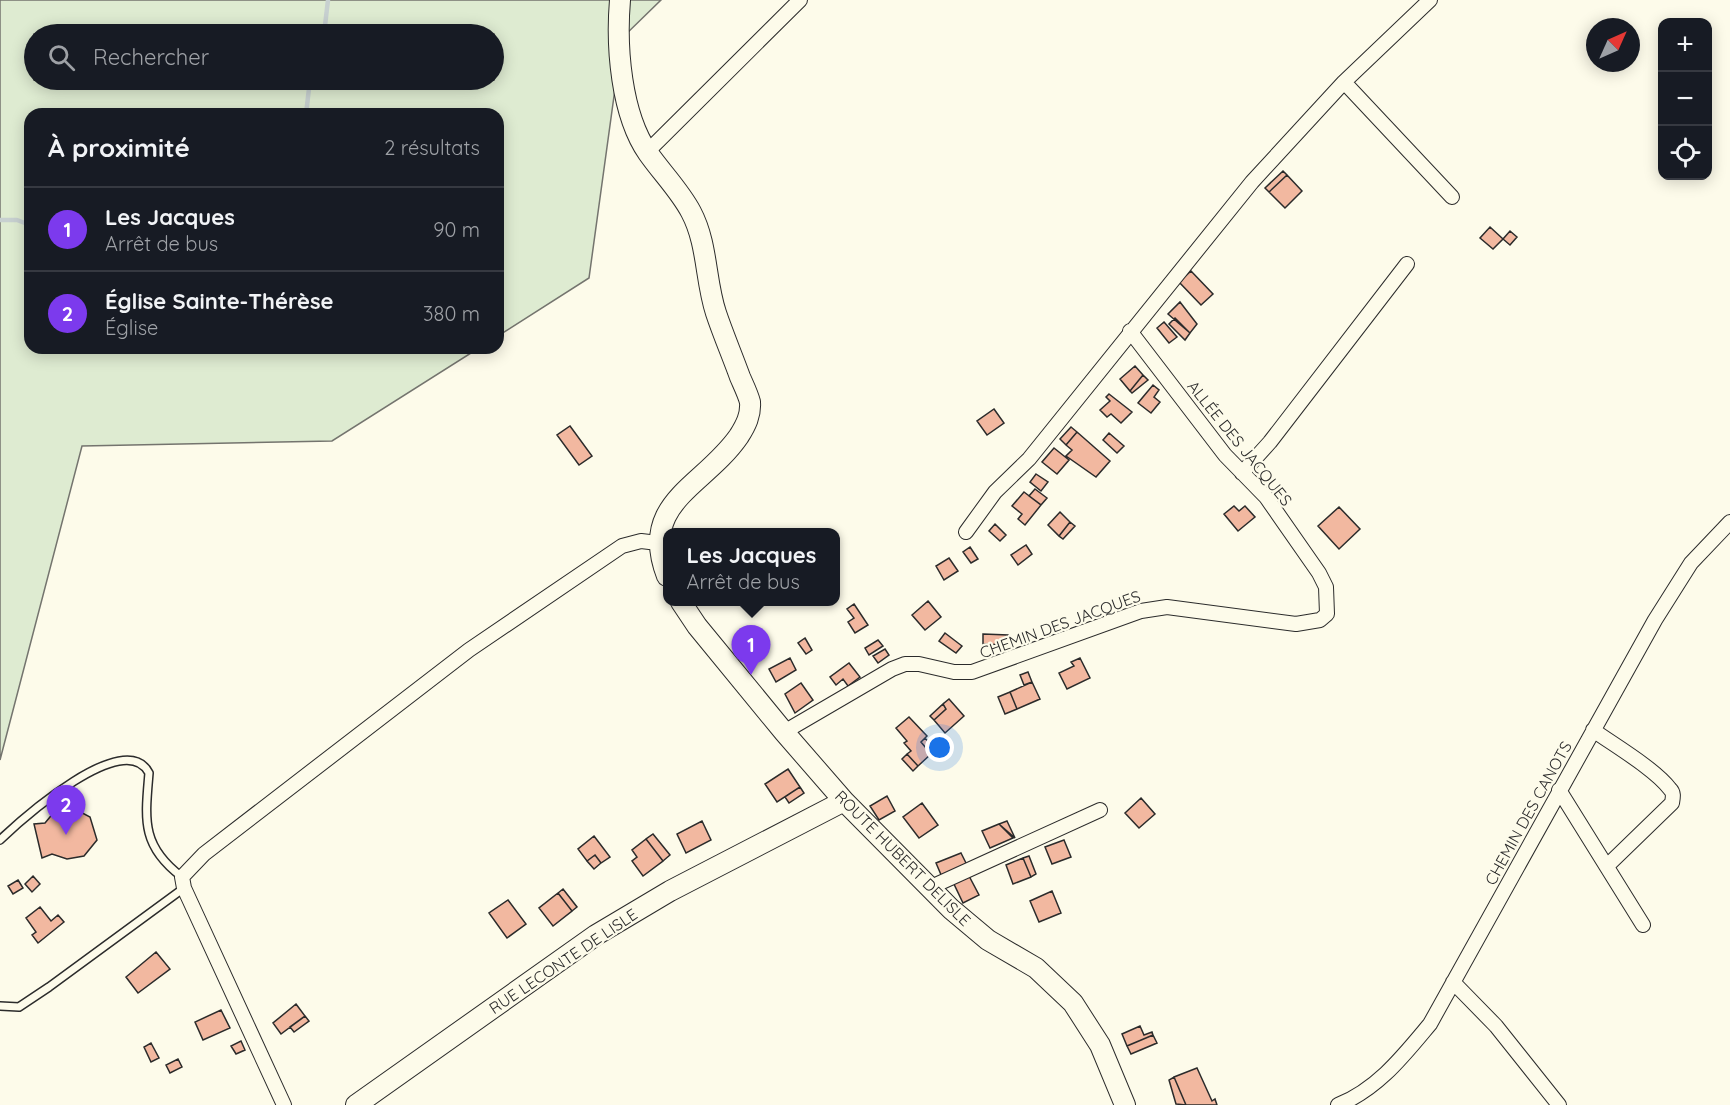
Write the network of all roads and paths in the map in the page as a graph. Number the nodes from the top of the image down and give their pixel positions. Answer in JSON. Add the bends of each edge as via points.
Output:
{"nodes":[{"id":1,"x":620,"y":0,"type":"edge"},
{"id":2,"x":800,"y":0,"type":"edge"},
{"id":3,"x":1430,"y":0,"type":"edge"},
{"id":4,"x":1344,"y":82,"type":"junction"},
{"id":5,"x":647,"y":152,"type":"junction"},
{"id":6,"x":1452,"y":197,"type":"dead end"},
{"id":7,"x":1407,"y":264,"type":"dead end"},
{"id":8,"x":1130,"y":331,"type":"junction"},
{"id":9,"x":1242,"y":472,"type":"junction"},
{"id":10,"x":1730,"y":522,"type":"edge"},
{"id":11,"x":966,"y":532,"type":"dead end"},
{"id":12,"x":658,"y":543,"type":"junction"},
{"id":13,"x":663,"y":561,"type":"edge"},
{"id":14,"x":684,"y":606,"type":"edge"},
{"id":15,"x":1327,"y":614,"type":"joint"},
{"id":16,"x":1593,"y":730,"type":"junction"},
{"id":17,"x":784,"y":732,"type":"junction"},
{"id":18,"x":1560,"y":790,"type":"junction"},
{"id":19,"x":844,"y":801,"type":"junction"},
{"id":20,"x":1100,"y":810,"type":"dead end"},
{"id":21,"x":0,"y":840,"type":"edge"},
{"id":22,"x":1607,"y":866,"type":"junction"},
{"id":23,"x":183,"y":882,"type":"junction"},
{"id":24,"x":931,"y":887,"type":"junction"},
{"id":25,"x":1643,"y":925,"type":"dead end"},
{"id":26,"x":1453,"y":981,"type":"junction"},
{"id":27,"x":0,"y":1006,"type":"edge"},
{"id":28,"x":284,"y":1105,"type":"edge"},
{"id":29,"x":357,"y":1105,"type":"edge"},
{"id":30,"x":1125,"y":1105,"type":"edge"},
{"id":31,"x":1338,"y":1105,"type":"edge"},
{"id":32,"x":1559,"y":1105,"type":"edge"}],
"edges":[{"from":1,"to":5,"type":"main road","via":[[618,40],[631,120]]},
{"from":2,"to":5,"type":"street"},
{"from":3,"to":4,"type":"street"},
{"from":4,"to":6,"type":"street"},
{"from":4,"to":8,"type":"street","via":[[1252,182]]},
{"from":5,"to":12,"type":"main road","via":[[691,212],[702,238],[715,310],[750,402],[748,422],[729,451],[664,516]]},
{"from":7,"to":9,"type":"street","via":[[1270,442]]},
{"from":8,"to":9,"type":"street","name":"ALLÉE DES JACQUES"},
{"from":8,"to":11,"type":"street"},
{"from":9,"to":15,"type":"street","name":"ALLÉE DES JACQUES","via":[[1266,497],[1319,573],[1326,587]]},
{"from":10,"to":16,"type":"street","name":"CHEMIN DES CANOTS","via":[[1691,563]]},
{"from":12,"to":13,"type":"main road"},
{"from":12,"to":23,"type":"street","via":[[641,541],[622,546],[479,643],[204,854]]},
{"from":14,"to":17,"type":"main road","name":"ROUTE HUBERT DELISLE"},
{"from":15,"to":17,"type":"street","name":"CHEMIN DES JACQUES","via":[[1320,620],[1296,624],[1167,607],[1141,610],[972,672],[905,664]]},
{"from":16,"to":18,"type":"street","name":"CHEMIN DES CANOTS"},
{"from":16,"to":22,"type":"street","via":[[1655,775],[1674,796]]},
{"from":17,"to":19,"type":"main road","name":"ROUTE HUBERT DELISLE"},
{"from":18,"to":22,"type":"street"},
{"from":18,"to":26,"type":"street","name":"CHEMIN DES CANOTS"},
{"from":19,"to":24,"type":"main road","name":"ROUTE HUBERT DELISLE"},
{"from":19,"to":29,"type":"main road","name":"RUE LECONTE DE LISLE","via":[[670,891],[596,935]]},
{"from":20,"to":24,"type":"street"},
{"from":21,"to":23,"type":"lane","via":[[64,787],[123,759],[141,764],[149,773],[146,821],[154,851]]},
{"from":22,"to":25,"type":"street"},
{"from":23,"to":27,"type":"lane","via":[[19,1007]]},
{"from":23,"to":28,"type":"street"},
{"from":24,"to":30,"type":"main road","name":"ROUTE HUBERT DELISLE","via":[[969,925],[1036,968],[1073,1003],[1100,1045]]},
{"from":26,"to":31,"type":"street","name":"CHEMIN DES CANOTS","via":[[1430,1024],[1398,1062],[1374,1084]]},
{"from":26,"to":32,"type":"street","via":[[1496,1026]]}]}
